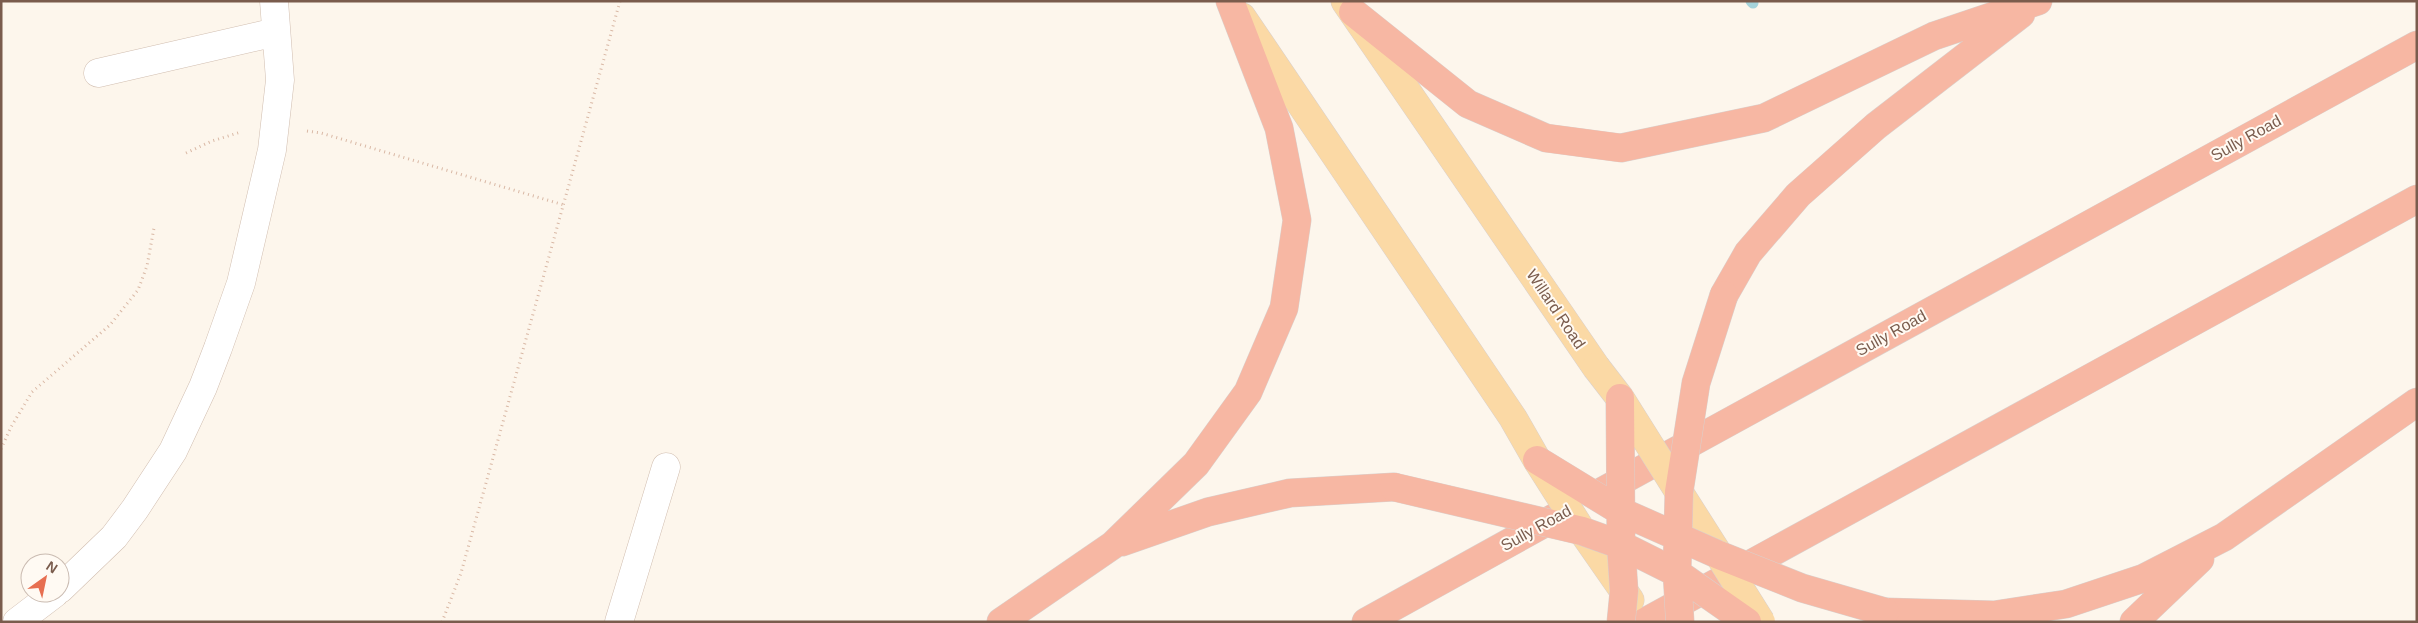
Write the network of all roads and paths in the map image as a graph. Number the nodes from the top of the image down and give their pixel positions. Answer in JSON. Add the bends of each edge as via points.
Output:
{"nodes":[{"id":1,"x":274,"y":1,"type":"edge"},
{"id":2,"x":620,"y":1,"type":"edge"},
{"id":3,"x":1231,"y":1,"type":"edge"},
{"id":4,"x":2038,"y":1,"type":"edge"},
{"id":5,"x":1349,"y":7,"type":"edge"},
{"id":6,"x":276,"y":32,"type":"junction"},
{"id":7,"x":2417,"y":44,"type":"edge"},
{"id":8,"x":98,"y":73,"type":"dead end"},
{"id":9,"x":274,"y":128,"type":"junction"},
{"id":10,"x":186,"y":153,"type":"dead end"},
{"id":11,"x":2417,"y":199,"type":"edge"},
{"id":12,"x":564,"y":205,"type":"junction"},
{"id":13,"x":154,"y":228,"type":"dead end"},
{"id":14,"x":1620,"y":398,"type":"junction"},
{"id":15,"x":2417,"y":402,"type":"edge"},
{"id":16,"x":1,"y":449,"type":"edge"},
{"id":17,"x":1536,"y":460,"type":"junction"},
{"id":18,"x":666,"y":467,"type":"dead end"},
{"id":19,"x":1679,"y":492,"type":"junction"},
{"id":20,"x":1622,"y":512,"type":"junction"},
{"id":21,"x":1582,"y":531,"type":"junction"},
{"id":22,"x":1677,"y":537,"type":"junction"},
{"id":23,"x":2224,"y":537,"type":"junction"},
{"id":24,"x":1113,"y":545,"type":"junction"},
{"id":25,"x":1620,"y":545,"type":"junction"},
{"id":26,"x":1719,"y":555,"type":"junction"},
{"id":27,"x":1677,"y":573,"type":"junction"},
{"id":28,"x":70,"y":580,"type":"edge"},
{"id":29,"x":1624,"y":591,"type":"junction"},
{"id":30,"x":42,"y":603,"type":"edge"},
{"id":31,"x":17,"y":622,"type":"edge"},
{"id":32,"x":442,"y":622,"type":"edge"},
{"id":33,"x":619,"y":622,"type":"edge"},
{"id":34,"x":1001,"y":622,"type":"edge"},
{"id":35,"x":1366,"y":622,"type":"edge"},
{"id":36,"x":1622,"y":622,"type":"edge"},
{"id":37,"x":1644,"y":622,"type":"edge"},
{"id":38,"x":1680,"y":622,"type":"edge"},
{"id":39,"x":1747,"y":622,"type":"edge"},
{"id":40,"x":1761,"y":622,"type":"edge"},
{"id":41,"x":2134,"y":622,"type":"edge"}],
"edges":[{"from":1,"to":6,"type":"lane"},
{"from":2,"to":12,"type":"path"},
{"from":3,"to":17,"type":"main road","via":[[1513,418]]},
{"from":3,"to":24,"type":"highway","via":[[1279,128],[1297,220],[1284,308],[1248,392],[1196,464]]},
{"from":4,"to":5,"type":"highway","via":[[1934,36],[1764,118],[1621,148],[1546,138],[1468,104]]},
{"from":4,"to":19,"type":"highway","bridge":true,"via":[[1876,126],[1798,195],[1748,253],[1724,296],[1696,383]]},
{"from":5,"to":14,"type":"main road","name":"Willard Road","bridge":true},
{"from":6,"to":8,"type":"lane"},
{"from":6,"to":9,"type":"lane","via":[[280,80]]},
{"from":7,"to":35,"type":"highway","name":"Sully Road"},
{"from":9,"to":10,"type":"path","via":[[231,134]]},
{"from":9,"to":12,"type":"path","via":[[321,133]]},
{"from":9,"to":28,"type":"lane","via":[[268,174],[241,284],[193,411],[173,451],[114,538]]},
{"from":11,"to":37,"type":"highway"},
{"from":12,"to":32,"type":"path","via":[[461,574]]},
{"from":13,"to":16,"type":"path","via":[[147,266],[138,290],[110,325],[32,392]]},
{"from":14,"to":19,"type":"main road","name":"Willard Road","bridge":true},
{"from":14,"to":20,"type":"highway","bridge":true},
{"from":15,"to":23,"type":"highway"},
{"from":17,"to":20,"type":"highway","bridge":true},
{"from":17,"to":21,"type":"main road","bridge":true},
{"from":18,"to":33,"type":"lane"},
{"from":19,"to":22,"type":"highway","bridge":true},
{"from":19,"to":26,"type":"main road","name":"Willard Road","bridge":true},
{"from":20,"to":22,"type":"highway","bridge":true},
{"from":20,"to":25,"type":"highway","bridge":true},
{"from":21,"to":24,"type":"highway","bridge":true,"via":[[1394,487],[1290,493],[1208,512]]},
{"from":21,"to":25,"type":"highway","bridge":true},
{"from":21,"to":29,"type":"main road","bridge":true},
{"from":22,"to":26,"type":"highway","bridge":true},
{"from":22,"to":27,"type":"highway","bridge":true},
{"from":23,"to":26,"type":"highway","bridge":true,"via":[[2144,578],[2066,604],[1994,616],[1885,612],[1802,588]]},
{"from":23,"to":41,"type":"highway"},
{"from":24,"to":34,"type":"highway"},
{"from":25,"to":27,"type":"highway","bridge":true},
{"from":25,"to":29,"type":"highway","bridge":true},
{"from":26,"to":40,"type":"main road","name":"Willard Road","bridge":true},
{"from":27,"to":38,"type":"highway","bridge":true},
{"from":27,"to":39,"type":"highway","bridge":true},
{"from":29,"to":36,"type":"highway","bridge":true},
{"from":29,"to":37,"type":"main road"},
{"from":30,"to":31,"type":"lane"}]}
